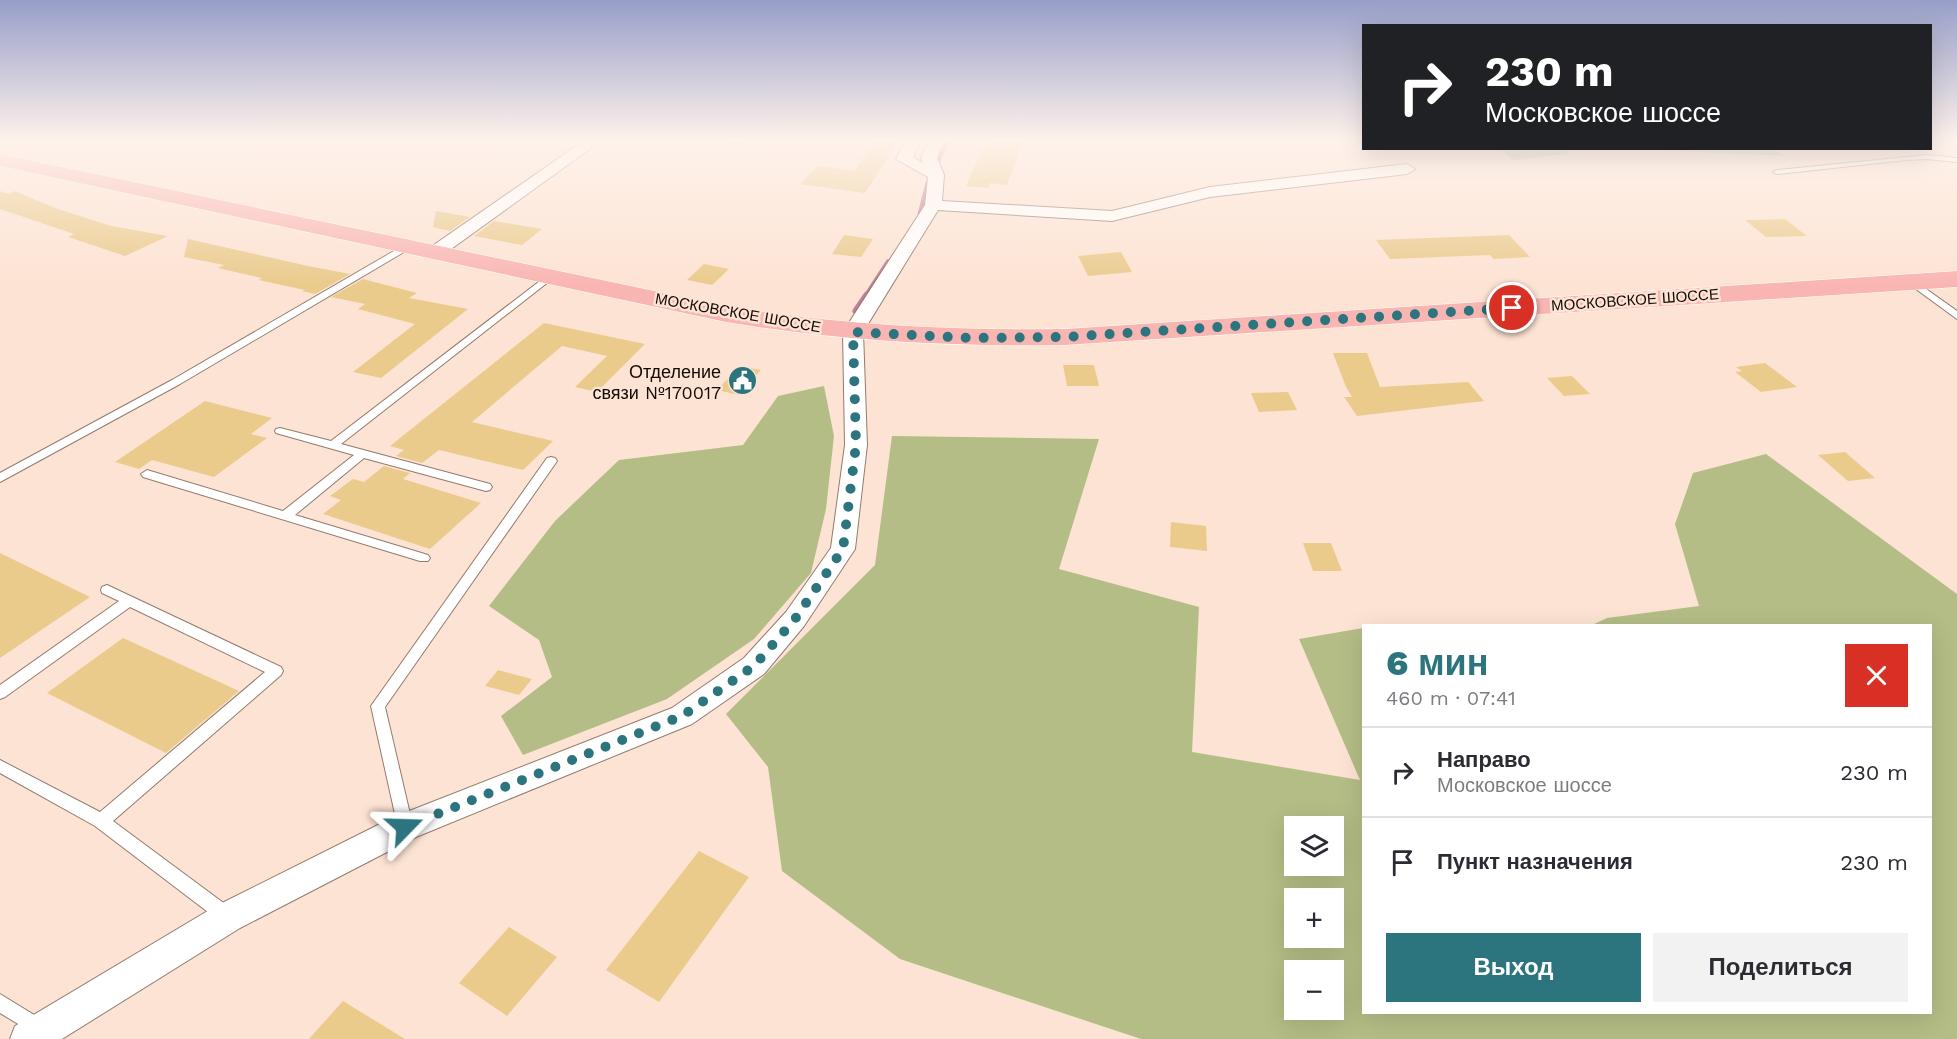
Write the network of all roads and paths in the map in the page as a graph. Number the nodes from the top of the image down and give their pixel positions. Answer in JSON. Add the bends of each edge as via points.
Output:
{"nodes":[{"id":1,"x":133,"y":188,"type":"edge"},
{"id":2,"x":526,"y":188,"type":"edge"},
{"id":3,"x":935,"y":188,"type":"edge"},
{"id":4,"x":1240,"y":188,"type":"edge"},
{"id":5,"x":933,"y":206,"type":"junction"},
{"id":6,"x":406,"y":247,"type":"junction"},
{"id":7,"x":434,"y":253,"type":"junction"},
{"id":8,"x":549,"y":277,"type":"junction"},
{"id":9,"x":1954,"y":281,"type":"edge"},
{"id":10,"x":1912,"y":282,"type":"junction"},
{"id":11,"x":1957,"y":315,"type":"edge"},
{"id":12,"x":853,"y":332,"type":"junction"},
{"id":13,"x":280,"y":430,"type":"dead end"},
{"id":14,"x":333,"y":445,"type":"junction"},
{"id":15,"x":363,"y":453,"type":"junction"},
{"id":16,"x":551,"y":461,"type":"dead end"},
{"id":17,"x":147,"y":474,"type":"dead end"},
{"id":18,"x":0,"y":478,"type":"edge"},
{"id":19,"x":486,"y":487,"type":"dead end"},
{"id":20,"x":285,"y":516,"type":"junction"},
{"id":21,"x":424,"y":558,"type":"dead end"},
{"id":22,"x":107,"y":590,"type":"dead end"},
{"id":23,"x":129,"y":601,"type":"junction"},
{"id":24,"x":0,"y":693,"type":"edge"},
{"id":25,"x":0,"y":766,"type":"edge"},
{"id":26,"x":101,"y":821,"type":"junction"},
{"id":27,"x":405,"y":827,"type":"junction"},
{"id":28,"x":228,"y":917,"type":"junction"},
{"id":29,"x":0,"y":1003,"type":"edge"},
{"id":30,"x":35,"y":1034,"type":"edge"}],
"edges":[{"from":1,"to":6,"type":"main road","name":"МОСКОВСКОЕ ШОССЕ"},
{"from":2,"to":7,"type":"street"},
{"from":3,"to":5,"type":"street"},
{"from":4,"to":5,"type":"street","via":[[1185,196],[1112,216]]},
{"from":5,"to":12,"type":"street"},
{"from":6,"to":7,"type":"main road","name":"МОСКОВСКОЕ ШОССЕ"},
{"from":6,"to":18,"type":"lane","via":[[176,382]]},
{"from":7,"to":8,"type":"main road","name":"МОСКОВСКОЕ ШОССЕ"},
{"from":8,"to":12,"type":"main road","name":"МОСКОВСКОЕ ШОССЕ","via":[[735,316]]},
{"from":8,"to":14,"type":"lane"},
{"from":9,"to":10,"type":"main road","name":"МОСКОВСКОЕ ШОССЕ"},
{"from":10,"to":11,"type":"lane"},
{"from":10,"to":12,"type":"main road","name":"МОСКОВСКОЕ ШОССЕ","via":[[1065,337],[970,338]]},
{"from":12,"to":27,"type":"street","via":[[856,445],[843,549],[795,619],[754,666],[682,716]]},
{"from":13,"to":14,"type":"lane"},
{"from":14,"to":15,"type":"lane"},
{"from":15,"to":19,"type":"lane"},
{"from":15,"to":20,"type":"lane"},
{"from":16,"to":27,"type":"lane","via":[[378,706]]},
{"from":17,"to":20,"type":"lane"},
{"from":20,"to":21,"type":"lane"},
{"from":22,"to":23,"type":"lane"},
{"from":23,"to":24,"type":"lane"},
{"from":23,"to":26,"type":"lane","via":[[276,672]]},
{"from":25,"to":26,"type":"lane"},
{"from":26,"to":28,"type":"lane"},
{"from":27,"to":28,"type":"street"},
{"from":28,"to":30,"type":"street"},
{"from":29,"to":30,"type":"lane"}]}
